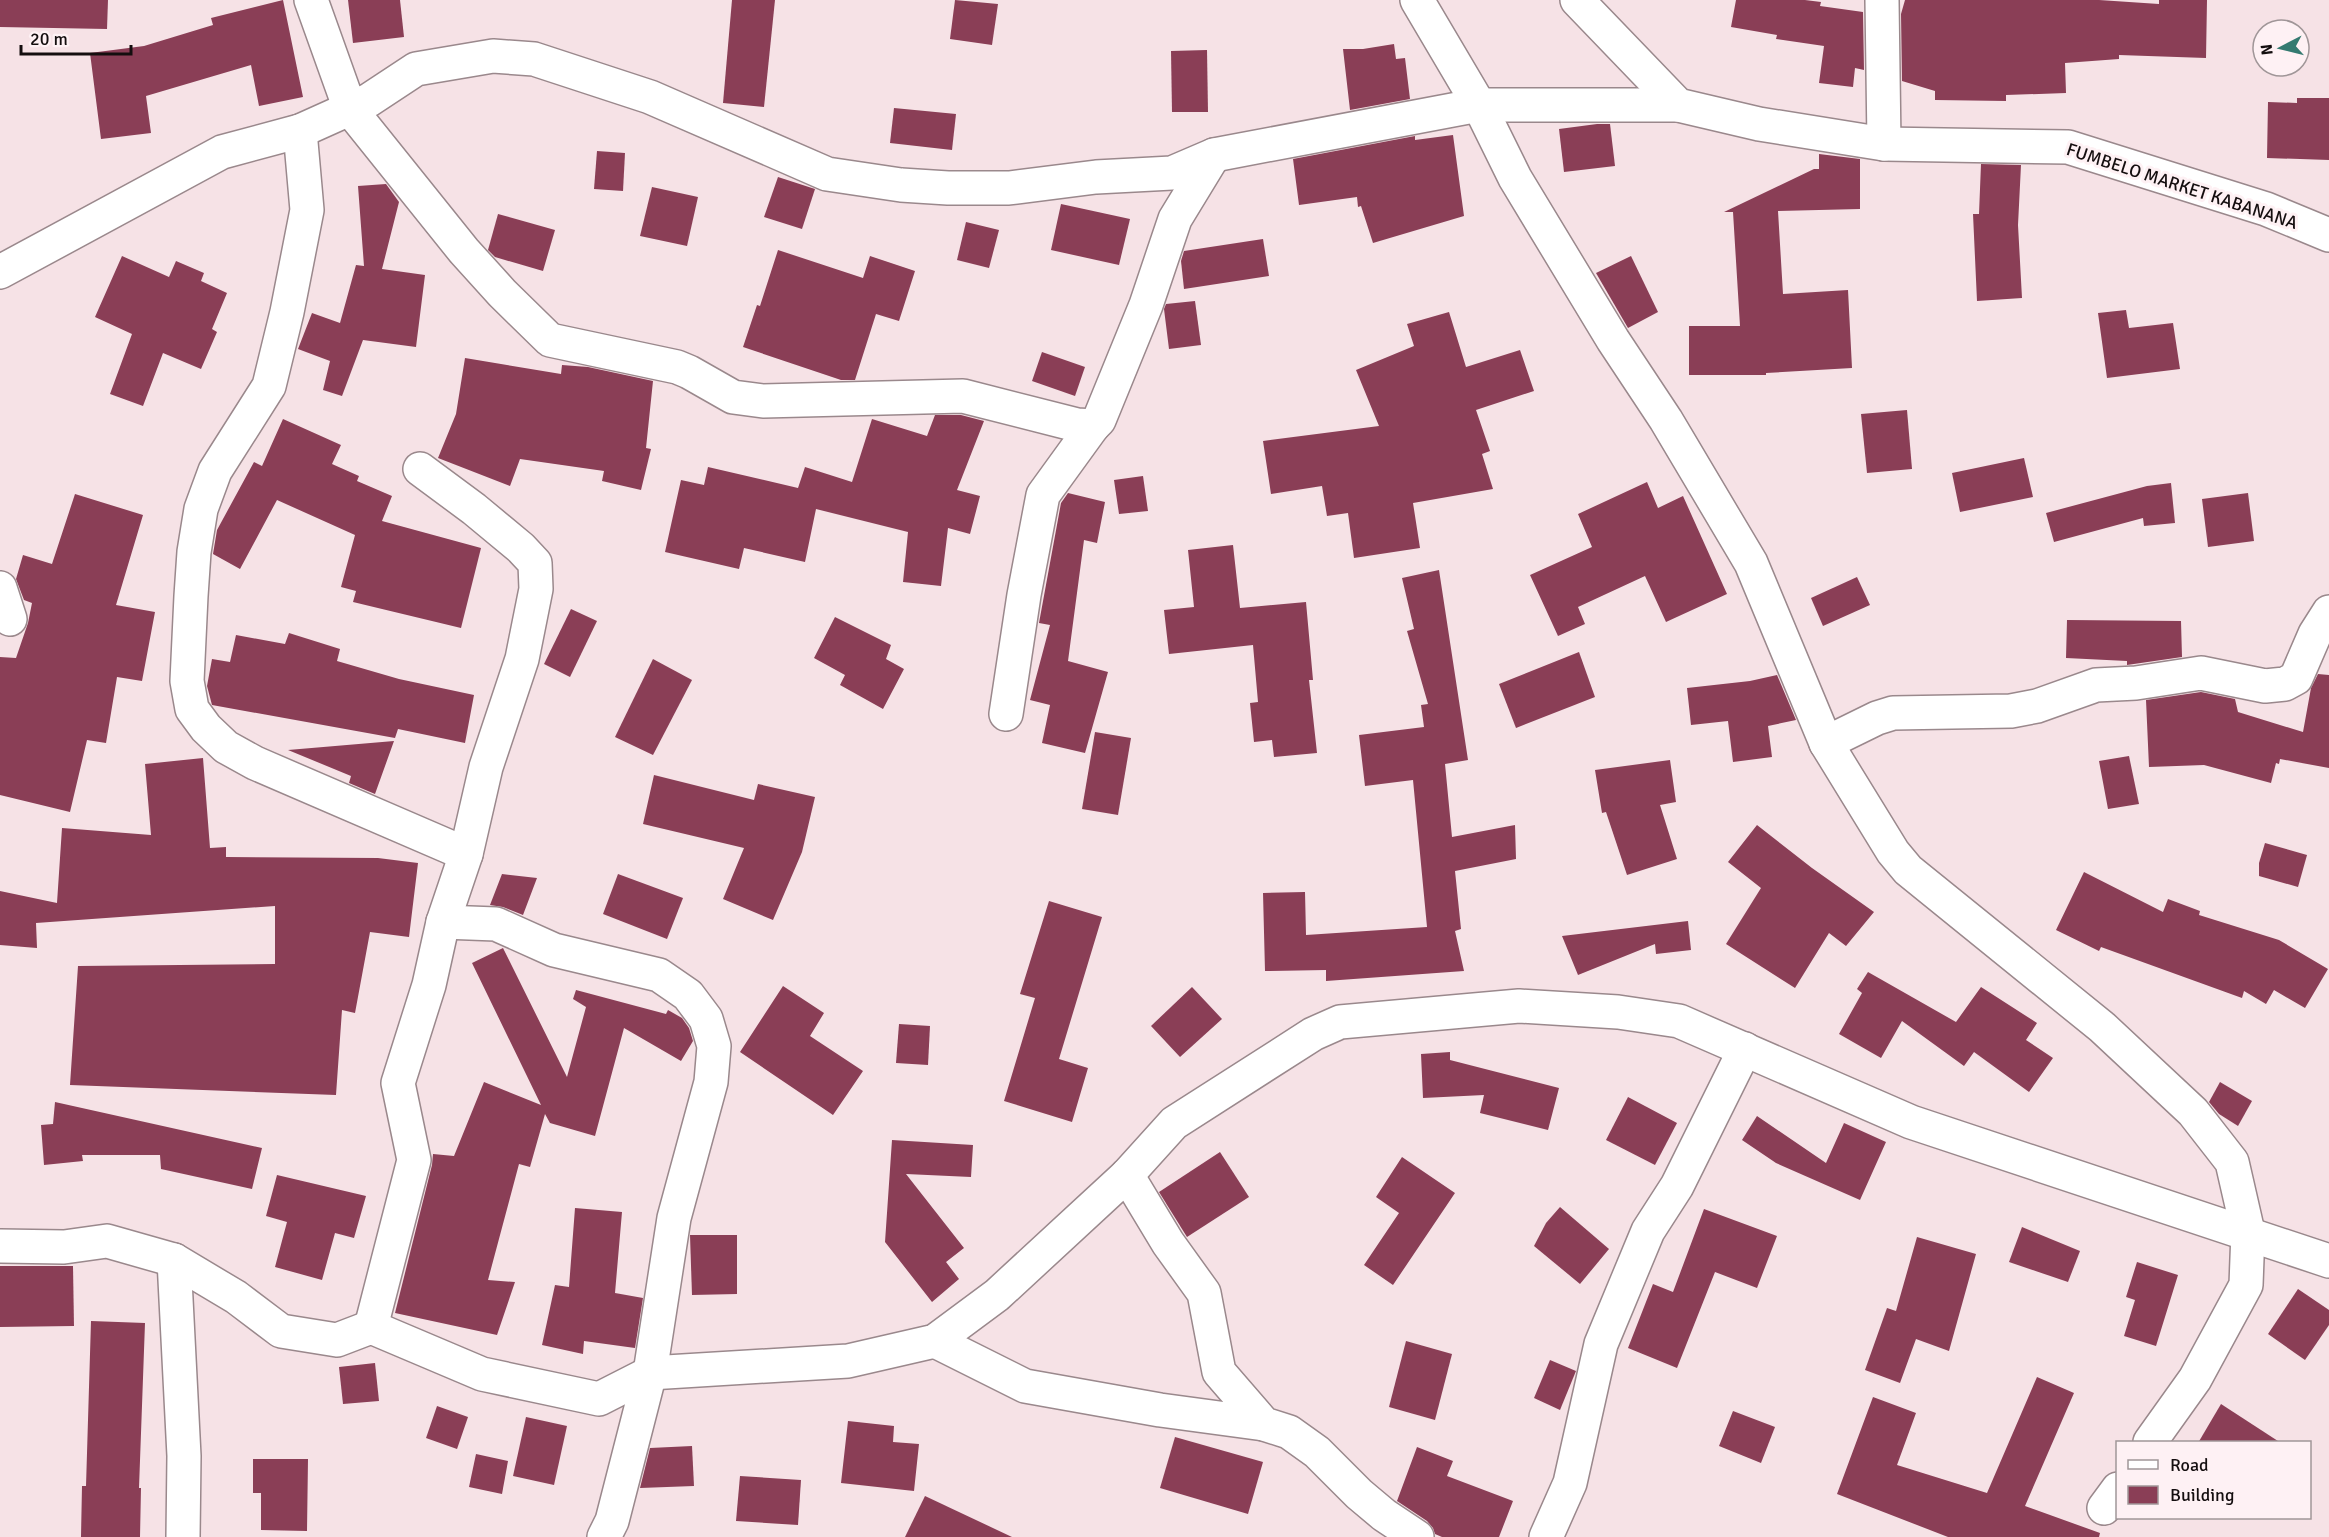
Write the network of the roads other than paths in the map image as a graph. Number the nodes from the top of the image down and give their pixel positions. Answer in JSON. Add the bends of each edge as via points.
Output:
{"nodes":[{"id":1,"x":311,"y":0,"type":"edge"},
{"id":2,"x":1417,"y":0,"type":"edge"},
{"id":3,"x":1577,"y":0,"type":"edge"},
{"id":4,"x":1882,"y":0,"type":"edge"},
{"id":5,"x":1479,"y":105,"type":"junction"},
{"id":6,"x":1678,"y":105,"type":"junction"},
{"id":7,"x":350,"y":109,"type":"junction"},
{"id":8,"x":300,"y":132,"type":"junction"},
{"id":9,"x":1884,"y":144,"type":"junction"},
{"id":10,"x":1214,"y":155,"type":"junction"},
{"id":11,"x":2329,"y":235,"type":"edge"},
{"id":12,"x":0,"y":272,"type":"edge"},
{"id":13,"x":1093,"y":426,"type":"junction"},
{"id":14,"x":420,"y":469,"type":"dead end"},
{"id":15,"x":0,"y":588,"type":"edge"},
{"id":16,"x":2329,"y":612,"type":"edge"},
{"id":17,"x":10,"y":619,"type":"dead end"},
{"id":18,"x":1006,"y":714,"type":"dead end"},
{"id":19,"x":1826,"y":743,"type":"junction"},
{"id":20,"x":466,"y":854,"type":"junction"},
{"id":21,"x":443,"y":922,"type":"junction"},
{"id":22,"x":1744,"y":1048,"type":"junction"},
{"id":23,"x":1127,"y":1175,"type":"junction"},
{"id":24,"x":2248,"y":1233,"type":"junction"},
{"id":25,"x":0,"y":1246,"type":"edge"},
{"id":26,"x":174,"y":1260,"type":"junction"},
{"id":27,"x":2329,"y":1261,"type":"edge"},
{"id":28,"x":371,"y":1327,"type":"junction"},
{"id":29,"x":935,"y":1341,"type":"junction"},
{"id":30,"x":650,"y":1373,"type":"junction"},
{"id":31,"x":1264,"y":1425,"type":"junction"},
{"id":32,"x":2151,"y":1441,"type":"edge"},
{"id":33,"x":183,"y":1537,"type":"edge"},
{"id":34,"x":604,"y":1537,"type":"edge"},
{"id":35,"x":1418,"y":1537,"type":"edge"},
{"id":36,"x":1546,"y":1537,"type":"edge"}],
"edges":[{"from":1,"to":7,"type":"street"},
{"from":2,"to":5,"type":"street"},
{"from":3,"to":6,"type":"street"},
{"from":4,"to":9,"type":"street"},
{"from":5,"to":6,"type":"street","name":"FUMBELO MARKET KABANANA"},
{"from":5,"to":10,"type":"street","name":"FUMBELO MARKET KABANANA"},
{"from":5,"to":19,"type":"street","via":[[1515,178],[1751,563]]},
{"from":6,"to":9,"type":"street","name":"FUMBELO MARKET KABANANA","via":[[1759,124]]},
{"from":7,"to":8,"type":"street","name":"FUMBELO MARKET KABANANA"},
{"from":7,"to":10,"type":"street","name":"FUMBELO MARKET KABANANA","via":[[416,69],[493,56],[534,59],[650,97],[827,174],[902,185],[1009,188],[1172,173]]},
{"from":7,"to":13,"type":"street","via":[[464,251],[550,340],[677,367],[733,397],[763,401],[963,396]]},
{"from":8,"to":12,"type":"street","name":"FUMBELO MARKET KABANANA","via":[[222,152]]},
{"from":8,"to":20,"type":"street","via":[[307,210],[269,386],[215,471],[201,509],[190,596],[188,681],[192,709],[226,747],[255,763]]},
{"from":9,"to":11,"type":"street","name":"FUMBELO MARKET KABANANA","via":[[2068,147],[2266,209]]},
{"from":10,"to":13,"type":"street","via":[[1175,219],[1146,305],[1099,420]]},
{"from":13,"to":18,"type":"street","via":[[1043,495]]},
{"from":14,"to":20,"type":"street","via":[[474,509],[535,563],[536,589],[522,659],[486,768]]},
{"from":15,"to":17,"type":"street"},
{"from":16,"to":19,"type":"street","via":[[2296,678],[2285,684],[2265,686],[2201,673],[2096,686],[2011,711],[1893,713]]},
{"from":19,"to":24,"type":"street","via":[[1908,870],[2102,1027],[2193,1112],[2232,1162]]},
{"from":20,"to":21,"type":"street"},
{"from":21,"to":28,"type":"street","via":[[429,985],[398,1083],[414,1160]]},
{"from":21,"to":30,"type":"street","via":[[496,924],[554,950],[658,975],[688,995],[706,1019],[714,1046],[711,1082],[674,1218]]},
{"from":22,"to":23,"type":"street","via":[[1679,1021],[1618,1012],[1519,1006],[1340,1022],[1313,1034],[1174,1123]]},
{"from":22,"to":24,"type":"street","via":[[1911,1122]]},
{"from":22,"to":36,"type":"street","via":[[1677,1186],[1648,1231],[1601,1344],[1570,1483]]},
{"from":23,"to":29,"type":"street","via":[[998,1295]]},
{"from":23,"to":31,"type":"street","via":[[1204,1293],[1219,1372]]},
{"from":24,"to":27,"type":"street"},
{"from":24,"to":32,"type":"street","via":[[2246,1285],[2195,1379]]},
{"from":25,"to":26,"type":"street","via":[[64,1246],[106,1241]]},
{"from":26,"to":28,"type":"street","via":[[236,1297],[281,1331],[337,1340]]},
{"from":26,"to":33,"type":"street","via":[[184,1456]]},
{"from":28,"to":30,"type":"street","via":[[482,1374],[599,1399]]},
{"from":29,"to":30,"type":"street","via":[[848,1361]]},
{"from":29,"to":31,"type":"street","via":[[1024,1386]]},
{"from":30,"to":34,"type":"street","via":[[612,1521]]},
{"from":31,"to":35,"type":"street","via":[[1290,1432],[1384,1515]]}]}
